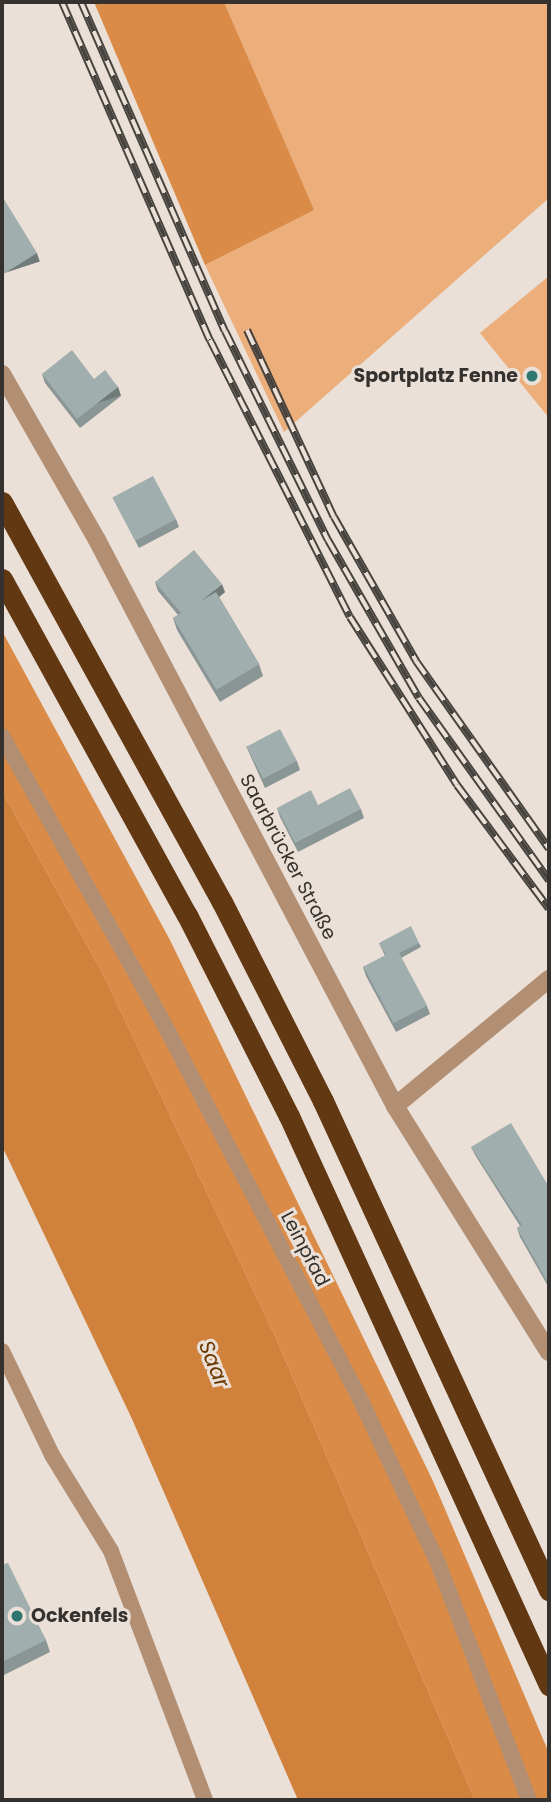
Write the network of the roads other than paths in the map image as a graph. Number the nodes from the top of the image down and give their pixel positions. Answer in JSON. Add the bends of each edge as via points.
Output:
{"nodes":[{"id":1,"x":2,"y":374,"type":"edge"},
{"id":2,"x":2,"y":502,"type":"edge"},
{"id":3,"x":2,"y":579,"type":"edge"},
{"id":4,"x":2,"y":736,"type":"edge"},
{"id":5,"x":549,"y":979,"type":"edge"},
{"id":6,"x":395,"y":1106,"type":"junction"},
{"id":7,"x":2,"y":1351,"type":"edge"},
{"id":8,"x":549,"y":1352,"type":"edge"},
{"id":9,"x":549,"y":1590,"type":"edge"},
{"id":10,"x":549,"y":1685,"type":"edge"},
{"id":11,"x":205,"y":1800,"type":"edge"},
{"id":12,"x":529,"y":1800,"type":"edge"}],
"edges":[{"from":1,"to":6,"type":"street","name":"Saarbrücker Straße","via":[[97,540]]},
{"from":2,"to":9,"type":"highway","via":[[222,902],[323,1101]]},
{"from":3,"to":10,"type":"highway","via":[[187,915],[289,1116]]},
{"from":4,"to":12,"type":"lane","name":"Leinpfad","via":[[160,1018],[362,1403],[438,1563]]},
{"from":5,"to":6,"type":"street"},
{"from":6,"to":8,"type":"street","name":"Saarbrücker Straße"},
{"from":7,"to":11,"type":"lane","via":[[52,1455],[111,1551]]}]}
